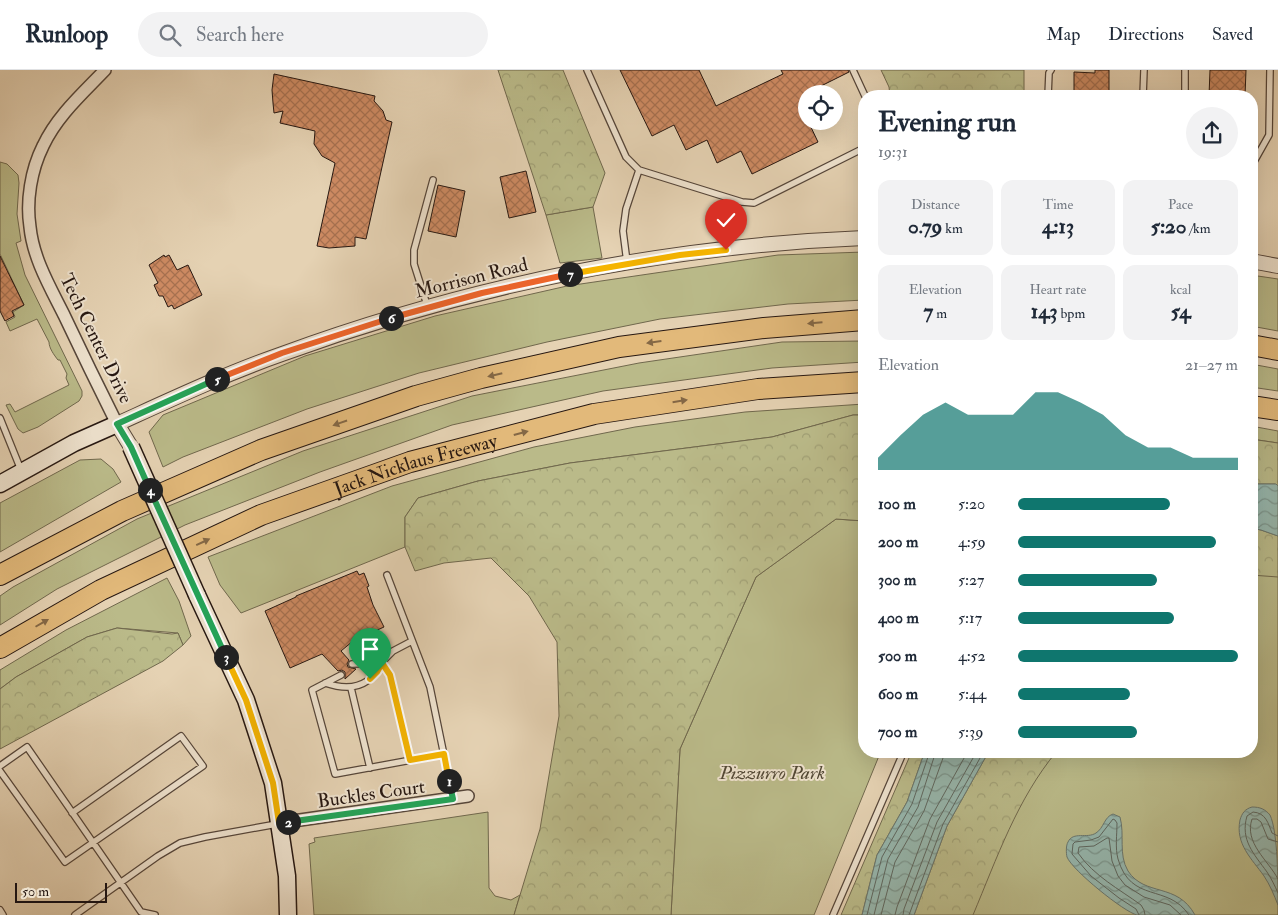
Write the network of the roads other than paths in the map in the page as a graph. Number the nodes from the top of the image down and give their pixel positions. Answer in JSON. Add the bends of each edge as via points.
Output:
{"nodes":[{"id":1,"x":105,"y":70,"type":"edge"},
{"id":2,"x":587,"y":70,"type":"edge"},
{"id":3,"x":853,"y":70,"type":"edge"},
{"id":4,"x":1051,"y":70,"type":"edge"},
{"id":5,"x":1144,"y":70,"type":"edge"},
{"id":6,"x":1185,"y":70,"type":"edge"},
{"id":7,"x":1270,"y":70,"type":"edge"},
{"id":8,"x":862,"y":90,"type":"edge"},
{"id":9,"x":1048,"y":90,"type":"edge"},
{"id":10,"x":1143,"y":90,"type":"edge"},
{"id":11,"x":1185,"y":90,"type":"edge"},
{"id":12,"x":858,"y":151,"type":"edge"},
{"id":13,"x":1258,"y":155,"type":"edge"},
{"id":14,"x":639,"y":170,"type":"junction"},
{"id":15,"x":433,"y":180,"type":"dead end"},
{"id":16,"x":858,"y":238,"type":"edge"},
{"id":17,"x":1258,"y":262,"type":"edge"},
{"id":18,"x":627,"y":264,"type":"junction"},
{"id":19,"x":1278,"y":266,"type":"edge"},
{"id":20,"x":428,"y":308,"type":"junction"},
{"id":21,"x":858,"y":320,"type":"edge"},
{"id":22,"x":1258,"y":346,"type":"edge"},
{"id":23,"x":1278,"y":350,"type":"edge"},
{"id":24,"x":858,"y":382,"type":"edge"},
{"id":25,"x":1258,"y":407,"type":"edge"},
{"id":26,"x":1278,"y":410,"type":"edge"},
{"id":27,"x":0,"y":418,"type":"edge"},
{"id":28,"x":117,"y":424,"type":"junction"},
{"id":29,"x":131,"y":447,"type":"joint"},
{"id":30,"x":22,"y":472,"type":"junction"},
{"id":31,"x":0,"y":484,"type":"edge"},
{"id":32,"x":387,"y":575,"type":"dead end"},
{"id":33,"x":0,"y":576,"type":"edge"},
{"id":34,"x":412,"y":641,"type":"junction"},
{"id":35,"x":0,"y":648,"type":"edge"},
{"id":36,"x":382,"y":663,"type":"junction"},
{"id":37,"x":352,"y":664,"type":"dead end"},
{"id":38,"x":341,"y":674,"type":"dead end"},
{"id":39,"x":325,"y":683,"type":"junction"},
{"id":40,"x":351,"y":688,"type":"junction"},
{"id":41,"x":444,"y":754,"type":"junction"},
{"id":42,"x":901,"y":758,"type":"edge"},
{"id":43,"x":410,"y":760,"type":"junction"},
{"id":44,"x":0,"y":766,"type":"edge"},
{"id":45,"x":370,"y":768,"type":"junction"},
{"id":46,"x":0,"y":771,"type":"edge"},
{"id":47,"x":468,"y":796,"type":"dead end"},
{"id":48,"x":453,"y":799,"type":"junction"},
{"id":49,"x":72,"y":812,"type":"junction"},
{"id":50,"x":279,"y":823,"type":"junction"},
{"id":51,"x":93,"y":843,"type":"junction"},
{"id":52,"x":120,"y":883,"type":"junction"},
{"id":53,"x":0,"y":910,"type":"edge"},
{"id":54,"x":140,"y":913,"type":"edge"},
{"id":55,"x":3,"y":915,"type":"edge"},
{"id":56,"x":75,"y":915,"type":"edge"},
{"id":57,"x":155,"y":915,"type":"edge"},
{"id":58,"x":288,"y":915,"type":"edge"},
{"id":59,"x":833,"y":915,"type":"edge"}],
"edges":[{"from":1,"to":28,"type":"street","name":"Tech Center Drive","via":[[58,120],[42,147],[29,200],[30,228],[46,279]]},
{"from":2,"to":14,"type":"lane","via":[[626,157]]},
{"from":3,"to":8,"type":"lane"},
{"from":4,"to":9,"type":"lane"},
{"from":5,"to":10,"type":"lane"},
{"from":6,"to":11,"type":"lane"},
{"from":7,"to":13,"type":"lane","via":[[1269,135]]},
{"from":12,"to":14,"type":"lane","via":[[754,203]]},
{"from":14,"to":18,"type":"lane","via":[[626,209],[623,231]]},
{"from":15,"to":20,"type":"lane","via":[[414,250],[414,264]]},
{"from":16,"to":18,"type":"street","name":"Morrison Road","via":[[772,244]]},
{"from":17,"to":19,"type":"street"},
{"from":18,"to":20,"type":"street","name":"Morrison Road","via":[[574,272]]},
{"from":20,"to":28,"type":"street","name":"Morrison Road","via":[[282,353]]},
{"from":21,"to":33,"type":"highway","one_way":true,"via":[[764,328],[619,347],[416,396],[261,450],[122,511]]},
{"from":22,"to":23,"type":"highway"},
{"from":35,"to":24,"type":"highway","name":"Jack Nicklaus Freeway","one_way":true,"via":[[101,590],[261,515],[410,462],[594,414],[758,388]]},
{"from":25,"to":26,"type":"highway"},
{"from":27,"to":30,"type":"lane"},
{"from":28,"to":29,"type":"street","name":"Tech Center Drive"},
{"from":28,"to":30,"type":"main road","name":"Morrison Road"},
{"from":29,"to":50,"type":"main road","name":"Tech Center Drive","bridge":true,"via":[[246,700],[273,783]]},
{"from":30,"to":31,"type":"main road","name":"Morrison Road"},
{"from":32,"to":34,"type":"lane"},
{"from":34,"to":36,"type":"lane","via":[[393,651]]},
{"from":34,"to":41,"type":"lane","via":[[430,687]]},
{"from":36,"to":37,"type":"lane"},
{"from":36,"to":40,"type":"lane","via":[[370,679]]},
{"from":36,"to":43,"type":"lane","via":[[390,675]]},
{"from":38,"to":39,"type":"lane"},
{"from":39,"to":40,"type":"lane"},
{"from":39,"to":45,"type":"lane","via":[[312,690],[335,774]]},
{"from":40,"to":45,"type":"lane"},
{"from":41,"to":43,"type":"lane"},
{"from":41,"to":48,"type":"lane"},
{"from":42,"to":59,"type":"lane"},
{"from":43,"to":45,"type":"lane"},
{"from":44,"to":49,"type":"lane","via":[[26,747]]},
{"from":46,"to":51,"type":"lane","via":[[65,862]]},
{"from":47,"to":48,"type":"street","name":"Buckles Court"},
{"from":48,"to":50,"type":"street","name":"Buckles Court"},
{"from":49,"to":51,"type":"lane"},
{"from":49,"to":51,"type":"lane","via":[[181,736],[203,766]]},
{"from":50,"to":52,"type":"lane","via":[[180,843]]},
{"from":50,"to":58,"type":"main road","name":"Tech Center Drive","via":[[287,876]]},
{"from":51,"to":52,"type":"lane"},
{"from":52,"to":54,"type":"lane"},
{"from":52,"to":56,"type":"lane"},
{"from":53,"to":55,"type":"lane"},
{"from":54,"to":57,"type":"lane"}]}
